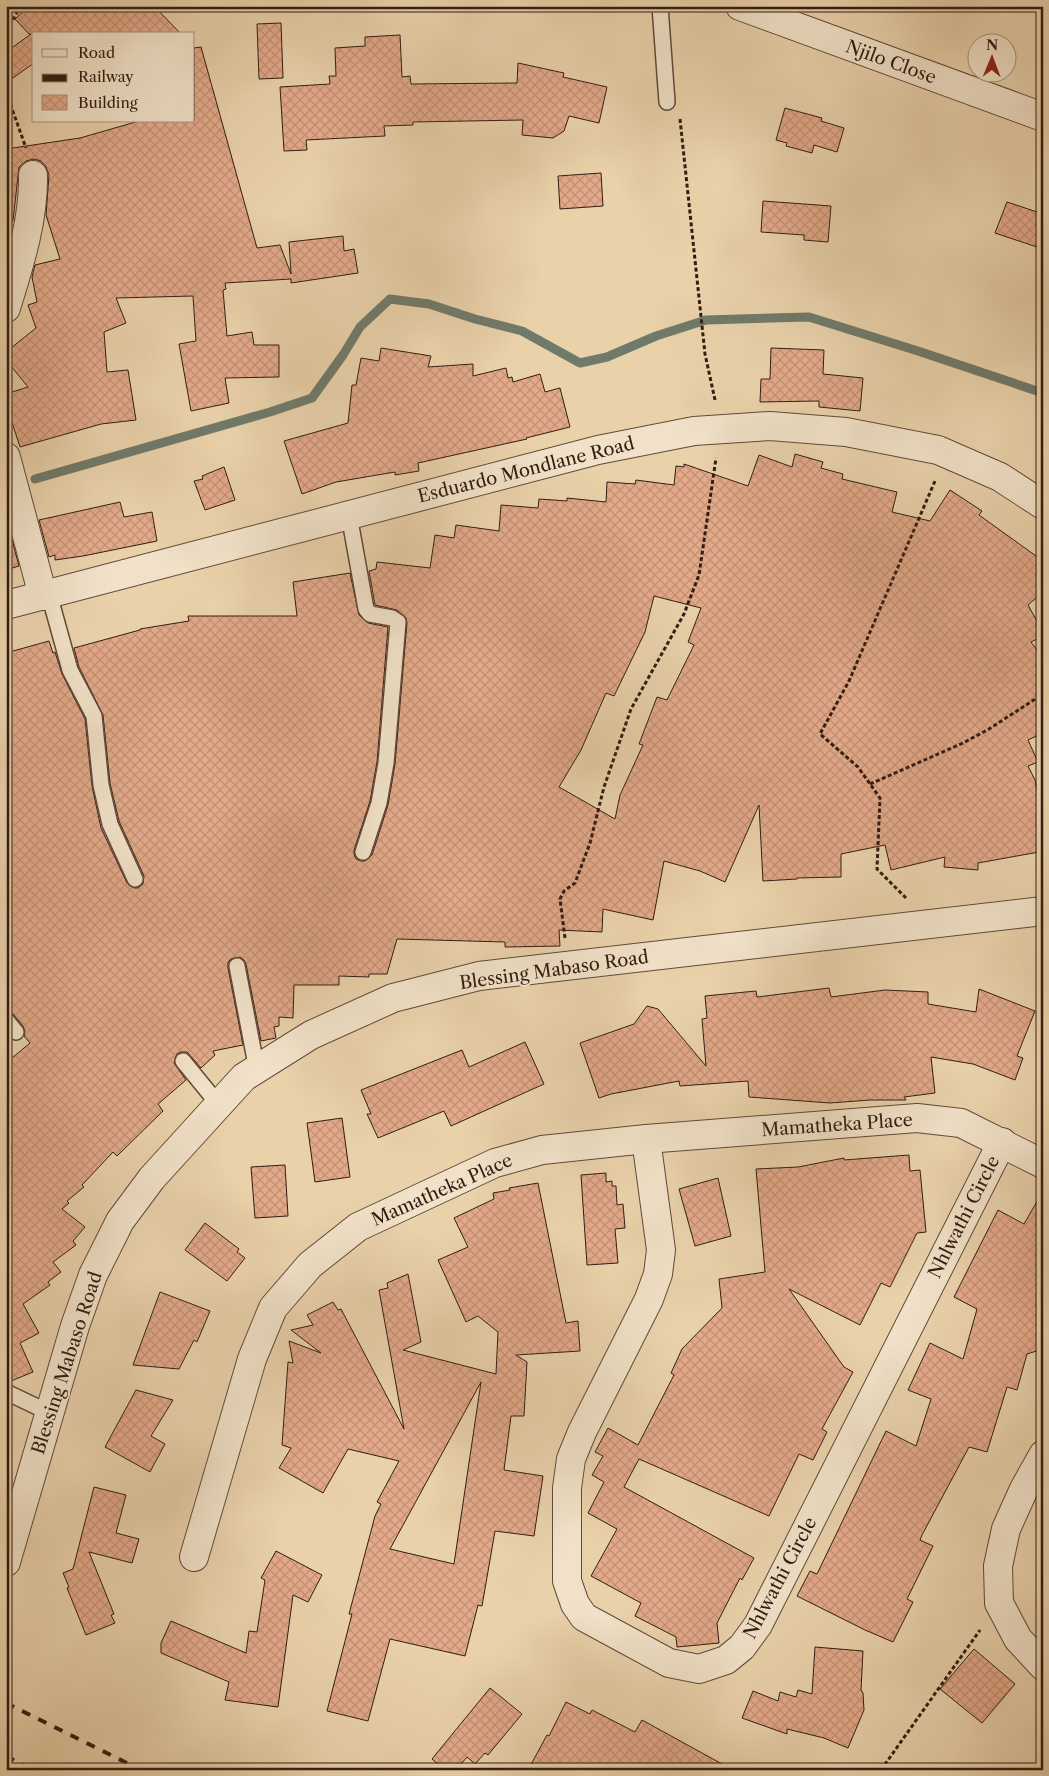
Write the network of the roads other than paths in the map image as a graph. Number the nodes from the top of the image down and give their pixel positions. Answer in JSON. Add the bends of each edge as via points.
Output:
{"nodes":[{"id":1,"x":660,"y":6,"type":"edge"},
{"id":2,"x":740,"y":6,"type":"edge"},
{"id":3,"x":667,"y":102,"type":"road end"},
{"id":4,"x":1043,"y":117,"type":"edge"},
{"id":5,"x":33,"y":175,"type":"road end"},
{"id":6,"x":6,"y":308,"type":"edge"},
{"id":7,"x":6,"y":457,"type":"edge"},
{"id":8,"x":1043,"y":505,"type":"edge"},
{"id":9,"x":349,"y":515,"type":"junction"},
{"id":10,"x":46,"y":595,"type":"junction"},
{"id":11,"x":6,"y":605,"type":"edge"},
{"id":12,"x":363,"y":852,"type":"dead end"},
{"id":13,"x":135,"y":879,"type":"dead end"},
{"id":14,"x":1043,"y":912,"type":"edge"},
{"id":15,"x":238,"y":966,"type":"dead end"},
{"id":16,"x":6,"y":1020,"type":"edge"},
{"id":17,"x":16,"y":1032,"type":"dead end"},
{"id":18,"x":183,"y":1061,"type":"dead end"},
{"id":19,"x":257,"y":1070,"type":"junction"},
{"id":20,"x":218,"y":1105,"type":"junction"},
{"id":21,"x":646,"y":1139,"type":"junction"},
{"id":22,"x":1002,"y":1142,"type":"junction"},
{"id":23,"x":1043,"y":1164,"type":"edge"},
{"id":24,"x":6,"y":1392,"type":"edge"},
{"id":25,"x":50,"y":1413,"type":"junction"},
{"id":26,"x":1043,"y":1455,"type":"edge"},
{"id":27,"x":194,"y":1557,"type":"dead end"},
{"id":28,"x":6,"y":1562,"type":"edge"},
{"id":29,"x":1043,"y":1666,"type":"edge"}],
"edges":[{"from":1,"to":3,"type":"lane"},
{"from":2,"to":4,"type":"street","name":"Njilo Close"},
{"from":5,"to":6,"type":"street","via":[[26,236]]},
{"from":7,"to":10,"type":"street"},
{"from":8,"to":9,"type":"street","name":"Esduardo Mondlane Road","via":[[1000,477],[938,450],[846,432],[770,426],[694,431],[598,450]]},
{"from":9,"to":10,"type":"street","name":"Esduardo Mondlane Road"},
{"from":9,"to":12,"type":"lane","via":[[366,609],[370,614],[398,622],[386,763],[379,803]]},
{"from":10,"to":11,"type":"street","name":"Esduardo Mondlane Road"},
{"from":10,"to":13,"type":"lane","via":[[70,670],[94,716],[100,777],[110,824]]},
{"from":14,"to":19,"type":"street","name":"Blessing Mabaso Road","via":[[479,976],[393,998],[311,1035]]},
{"from":15,"to":19,"type":"lane"},
{"from":16,"to":17,"type":"lane"},
{"from":18,"to":20,"type":"lane"},
{"from":19,"to":20,"type":"street","name":"Blessing Mabaso Road","via":[[244,1077]]},
{"from":20,"to":25,"type":"street","name":"Blessing Mabaso Road","via":[[152,1178],[120,1221],[93,1275]]},
{"from":21,"to":22,"type":"street","name":"Mamatheka Place","via":[[917,1118],[962,1123]]},
{"from":21,"to":22,"type":"street","name":"Nhlwathi Circle","via":[[661,1250],[658,1274],[571,1459],[567,1488],[567,1581],[574,1604],[584,1617],[669,1663],[699,1669],[726,1660],[742,1647],[758,1625]]},
{"from":21,"to":27,"type":"street","name":"Mamatheka Place","via":[[542,1150],[495,1163],[358,1227],[310,1265],[273,1308],[252,1359]]},
{"from":22,"to":23,"type":"street","name":"Mamatheka Place"},
{"from":24,"to":25,"type":"lane"},
{"from":25,"to":28,"type":"street","name":"Blessing Mabaso Road"},
{"from":26,"to":29,"type":"street","via":[[1006,1530],[998,1566],[999,1602],[1018,1639]]}]}
